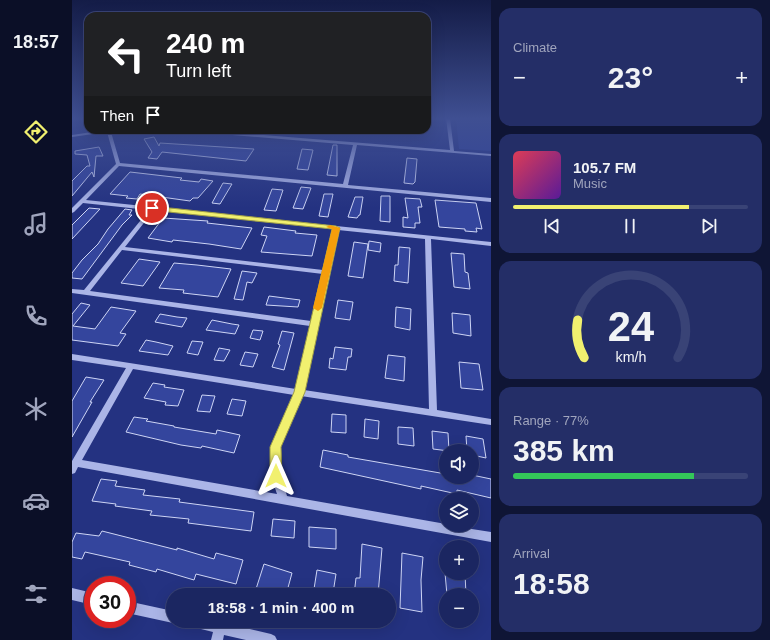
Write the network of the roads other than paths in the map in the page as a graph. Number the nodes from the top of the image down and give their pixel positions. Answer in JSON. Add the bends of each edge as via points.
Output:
{"nodes":[{"id":1,"x":115,"y":148,"type":"edge"},
{"id":2,"x":354,"y":148,"type":"edge"},
{"id":3,"x":402,"y":148,"type":"edge"},
{"id":4,"x":452,"y":148,"type":"edge"},
{"id":5,"x":452,"y":152,"type":"junction"},
{"id":6,"x":491,"y":155,"type":"edge"},
{"id":7,"x":118,"y":164,"type":"junction"},
{"id":8,"x":345,"y":186,"type":"junction"},
{"id":9,"x":491,"y":200,"type":"edge"},
{"id":10,"x":81,"y":201,"type":"junction"},
{"id":11,"x":152,"y":208,"type":"junction"},
{"id":12,"x":72,"y":211,"type":"edge"},
{"id":13,"x":336,"y":228,"type":"junction"},
{"id":14,"x":428,"y":237,"type":"junction"},
{"id":15,"x":491,"y":244,"type":"edge"},
{"id":16,"x":121,"y":248,"type":"junction"},
{"id":17,"x":325,"y":272,"type":"junction"},
{"id":18,"x":72,"y":291,"type":"edge"},
{"id":19,"x":85,"y":293,"type":"junction"},
{"id":20,"x":314,"y":324,"type":"junction"},
{"id":21,"x":72,"y":357,"type":"edge"},
{"id":22,"x":131,"y":366,"type":"junction"},
{"id":23,"x":299,"y":392,"type":"junction"},
{"id":24,"x":432,"y":413,"type":"junction"},
{"id":25,"x":491,"y":422,"type":"edge"},
{"id":26,"x":74,"y":466,"type":"edge"},
{"id":27,"x":283,"y":500,"type":"junction"},
{"id":28,"x":491,"y":537,"type":"edge"},
{"id":29,"x":72,"y":594,"type":"edge"},
{"id":30,"x":84,"y":597,"type":"edge"},
{"id":31,"x":136,"y":609,"type":"edge"},
{"id":32,"x":166,"y":615,"type":"edge"},
{"id":33,"x":220,"y":628,"type":"joint"},
{"id":34,"x":217,"y":640,"type":"edge"},
{"id":35,"x":271,"y":640,"type":"edge"}],
"edges":[{"from":1,"to":7,"type":"street"},
{"from":2,"to":8,"type":"street"},
{"from":3,"to":5,"type":"street"},
{"from":4,"to":5,"type":"street"},
{"from":5,"to":6,"type":"street"},
{"from":7,"to":8,"type":"street"},
{"from":7,"to":10,"type":"street"},
{"from":8,"to":9,"type":"street"},
{"from":10,"to":11,"type":"street"},
{"from":10,"to":12,"type":"street"},
{"from":11,"to":13,"type":"street"},
{"from":11,"to":16,"type":"street"},
{"from":13,"to":14,"type":"street"},
{"from":13,"to":17,"type":"street"},
{"from":14,"to":15,"type":"street"},
{"from":14,"to":24,"type":"street"},
{"from":16,"to":17,"type":"street"},
{"from":16,"to":19,"type":"street"},
{"from":17,"to":20,"type":"street"},
{"from":18,"to":19,"type":"street"},
{"from":19,"to":20,"type":"street"},
{"from":20,"to":23,"type":"street"},
{"from":21,"to":22,"type":"street"},
{"from":22,"to":23,"type":"street"},
{"from":22,"to":26,"type":"street"},
{"from":23,"to":24,"type":"street"},
{"from":23,"to":27,"type":"street","via":[[276,447],[276,476]]},
{"from":24,"to":25,"type":"street"},
{"from":26,"to":27,"type":"street"},
{"from":27,"to":28,"type":"street"},
{"from":29,"to":30,"type":"street"},
{"from":31,"to":32,"type":"street"},
{"from":33,"to":34,"type":"street"},
{"from":33,"to":35,"type":"street"}]}
